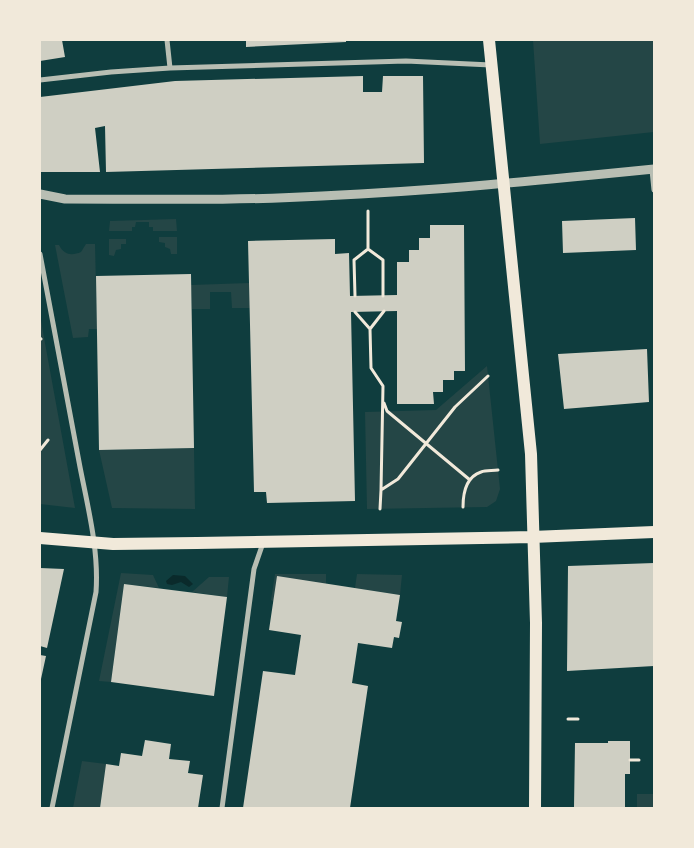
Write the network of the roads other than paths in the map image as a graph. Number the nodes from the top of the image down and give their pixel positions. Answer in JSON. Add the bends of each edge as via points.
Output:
{"nodes":[{"id":1,"x":167,"y":40,"type":"edge"},
{"id":2,"x":489,"y":40,"type":"edge"},
{"id":3,"x":492,"y":64,"type":"junction"},
{"id":4,"x":170,"y":68,"type":"junction"},
{"id":5,"x":40,"y":80,"type":"edge"},
{"id":6,"x":653,"y":169,"type":"edge"},
{"id":7,"x":503,"y":183,"type":"junction"},
{"id":8,"x":654,"y":190,"type":"edge"},
{"id":9,"x":40,"y":194,"type":"edge"},
{"id":10,"x":40,"y":254,"type":"edge"},
{"id":11,"x":654,"y":532,"type":"edge"},
{"id":12,"x":532,"y":537,"type":"junction"},
{"id":13,"x":40,"y":538,"type":"edge"},
{"id":14,"x":93,"y":543,"type":"junction"},
{"id":15,"x":263,"y":543,"type":"junction"},
{"id":16,"x":52,"y":808,"type":"edge"},
{"id":17,"x":222,"y":808,"type":"edge"},
{"id":18,"x":535,"y":808,"type":"edge"}],
"edges":[{"from":1,"to":4,"type":"street"},
{"from":2,"to":3,"type":"main road"},
{"from":3,"to":4,"type":"street","via":[[406,61]]},
{"from":3,"to":7,"type":"main road"},
{"from":4,"to":5,"type":"street"},
{"from":6,"to":7,"type":"street"},
{"from":6,"to":8,"type":"street"},
{"from":7,"to":9,"type":"street","via":[[218,200],[65,199]]},
{"from":7,"to":12,"type":"main road","via":[[531,454]]},
{"from":10,"to":14,"type":"street"},
{"from":11,"to":12,"type":"main road"},
{"from":12,"to":15,"type":"main road"},
{"from":12,"to":18,"type":"main road","via":[[536,623]]},
{"from":13,"to":14,"type":"main road"},
{"from":14,"to":15,"type":"main road"},
{"from":14,"to":16,"type":"street","via":[[96,592]]},
{"from":15,"to":17,"type":"street","via":[[254,570]]}]}
